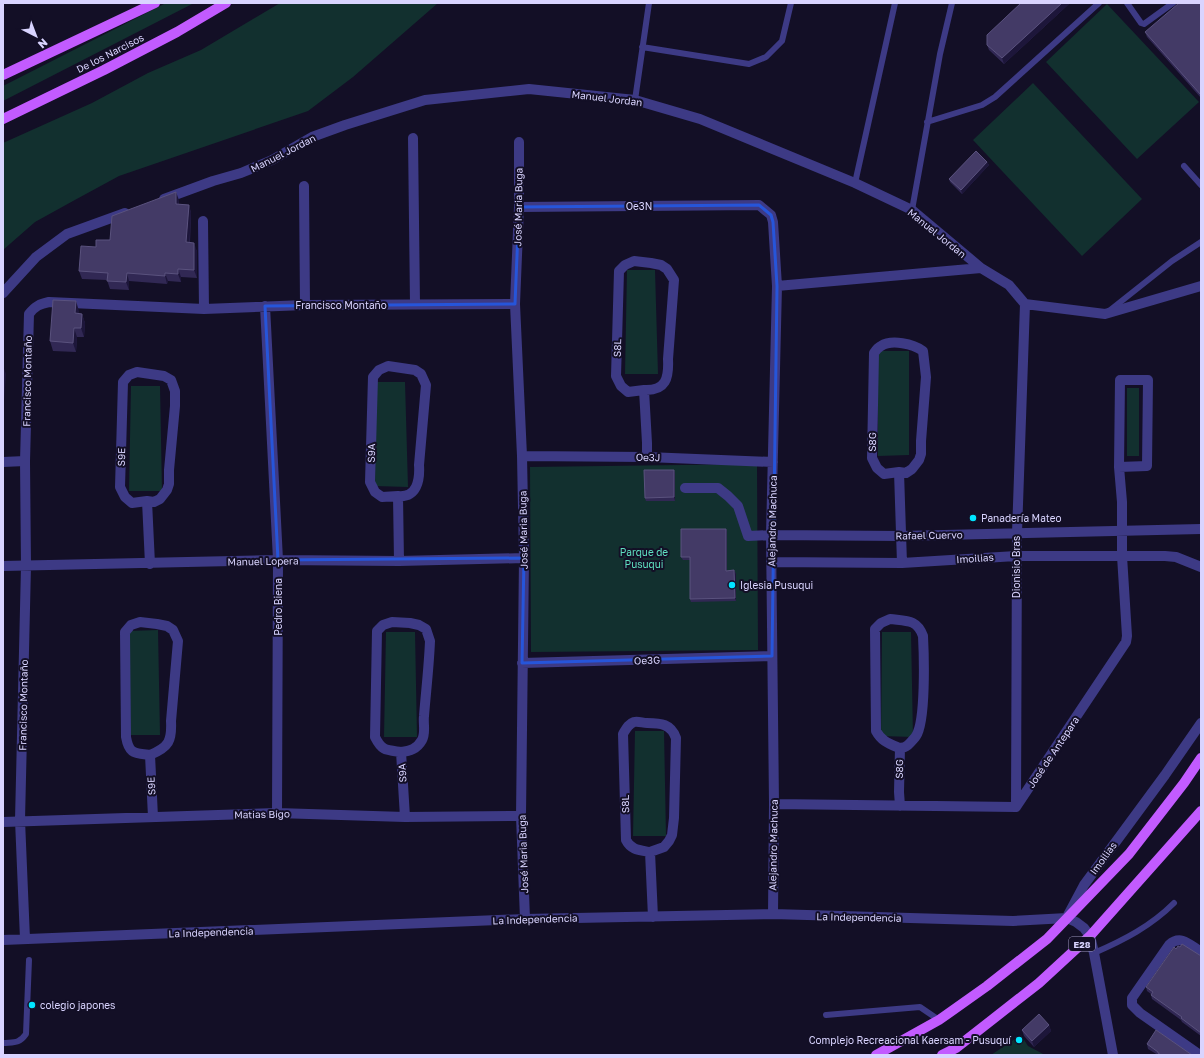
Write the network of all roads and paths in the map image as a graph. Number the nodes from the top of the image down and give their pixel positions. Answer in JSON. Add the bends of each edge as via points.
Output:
{"nodes":[{"id":1,"x":155,"y":3,"type":"edge"},
{"id":2,"x":226,"y":3,"type":"edge"},
{"id":3,"x":650,"y":3,"type":"edge"},
{"id":4,"x":791,"y":3,"type":"edge"},
{"id":5,"x":895,"y":3,"type":"edge"},
{"id":6,"x":952,"y":3,"type":"edge"},
{"id":7,"x":1099,"y":3,"type":"edge"},
{"id":8,"x":1127,"y":3,"type":"edge"},
{"id":9,"x":1173,"y":3,"type":"edge"},
{"id":10,"x":642,"y":46,"type":"junction"},
{"id":11,"x":3,"y":75,"type":"edge"},
{"id":12,"x":636,"y":100,"type":"junction"},
{"id":13,"x":3,"y":119,"type":"edge"},
{"id":14,"x":927,"y":122,"type":"junction"},
{"id":15,"x":413,"y":138,"type":"dead end"},
{"id":16,"x":520,"y":142,"type":"dead end"},
{"id":17,"x":1184,"y":166,"type":"dead end"},
{"id":18,"x":855,"y":183,"type":"junction"},
{"id":19,"x":1201,"y":185,"type":"edge"},
{"id":20,"x":304,"y":186,"type":"dead end"},
{"id":21,"x":157,"y":201,"type":"edge"},
{"id":22,"x":759,"y":205,"type":"joint"},
{"id":23,"x":519,"y":207,"type":"junction"},
{"id":24,"x":136,"y":209,"type":"edge"},
{"id":25,"x":912,"y":210,"type":"junction"},
{"id":26,"x":203,"y":220,"type":"dead end"},
{"id":27,"x":1201,"y":242,"type":"edge"},
{"id":28,"x":981,"y":268,"type":"junction"},
{"id":29,"x":777,"y":286,"type":"junction"},
{"id":30,"x":1201,"y":286,"type":"edge"},
{"id":31,"x":3,"y":293,"type":"edge"},
{"id":32,"x":415,"y":304,"type":"junction"},
{"id":33,"x":515,"y":304,"type":"junction"},
{"id":34,"x":1025,"y":304,"type":"junction"},
{"id":35,"x":305,"y":305,"type":"junction"},
{"id":36,"x":265,"y":306,"type":"junction"},
{"id":37,"x":204,"y":309,"type":"junction"},
{"id":38,"x":1105,"y":314,"type":"junction"},
{"id":39,"x":644,"y":390,"type":"junction"},
{"id":40,"x":522,"y":456,"type":"junction"},
{"id":41,"x":646,"y":457,"type":"junction"},
{"id":42,"x":25,"y":461,"type":"junction"},
{"id":43,"x":3,"y":462,"type":"edge"},
{"id":44,"x":774,"y":462,"type":"junction"},
{"id":45,"x":1119,"y":467,"type":"junction"},
{"id":46,"x":899,"y":472,"type":"junction"},
{"id":47,"x":685,"y":488,"type":"dead end"},
{"id":48,"x":398,"y":496,"type":"junction"},
{"id":49,"x":148,"y":501,"type":"junction"},
{"id":50,"x":1201,"y":529,"type":"edge"},
{"id":51,"x":1122,"y":532,"type":"junction"},
{"id":52,"x":1017,"y":533,"type":"junction"},
{"id":53,"x":771,"y":535,"type":"junction"},
{"id":54,"x":901,"y":536,"type":"junction"},
{"id":55,"x":1016,"y":556,"type":"junction"},
{"id":56,"x":1122,"y":556,"type":"junction"},
{"id":57,"x":524,"y":558,"type":"junction"},
{"id":58,"x":278,"y":560,"type":"junction"},
{"id":59,"x":399,"y":561,"type":"junction"},
{"id":60,"x":772,"y":562,"type":"junction"},
{"id":61,"x":902,"y":563,"type":"junction"},
{"id":62,"x":150,"y":564,"type":"junction"},
{"id":63,"x":3,"y":566,"type":"edge"},
{"id":64,"x":26,"y":566,"type":"junction"},
{"id":65,"x":1201,"y":567,"type":"edge"},
{"id":66,"x":772,"y":656,"type":"junction"},
{"id":67,"x":522,"y":663,"type":"junction"},
{"id":68,"x":1201,"y":723,"type":"edge"},
{"id":69,"x":900,"y":748,"type":"junction"},
{"id":70,"x":401,"y":752,"type":"junction"},
{"id":71,"x":150,"y":754,"type":"junction"},
{"id":72,"x":1201,"y":758,"type":"edge"},
{"id":73,"x":774,"y":804,"type":"junction"},
{"id":74,"x":900,"y":806,"type":"junction"},
{"id":75,"x":1016,"y":807,"type":"junction"},
{"id":76,"x":1201,"y":811,"type":"edge"},
{"id":77,"x":277,"y":813,"type":"junction"},
{"id":78,"x":521,"y":816,"type":"junction"},
{"id":79,"x":153,"y":817,"type":"junction"},
{"id":80,"x":405,"y":817,"type":"junction"},
{"id":81,"x":20,"y":820,"type":"junction"},
{"id":82,"x":3,"y":822,"type":"edge"},
{"id":83,"x":650,"y":852,"type":"junction"},
{"id":84,"x":1174,"y":903,"type":"dead end"},
{"id":85,"x":773,"y":914,"type":"junction"},
{"id":86,"x":653,"y":917,"type":"junction"},
{"id":87,"x":1066,"y":918,"type":"junction"},
{"id":88,"x":525,"y":919,"type":"junction"},
{"id":89,"x":1090,"y":936,"type":"junction"},
{"id":90,"x":25,"y":939,"type":"junction"},
{"id":91,"x":3,"y":940,"type":"edge"},
{"id":92,"x":1201,"y":952,"type":"edge"},
{"id":93,"x":1094,"y":953,"type":"junction"},
{"id":94,"x":29,"y":960,"type":"dead end"},
{"id":95,"x":826,"y":1014,"type":"dead end"},
{"id":96,"x":939,"y":1020,"type":"junction"},
{"id":97,"x":3,"y":1043,"type":"edge"},
{"id":98,"x":955,"y":1051,"type":"edge"},
{"id":99,"x":876,"y":1055,"type":"edge"},
{"id":100,"x":942,"y":1055,"type":"edge"},
{"id":101,"x":1113,"y":1055,"type":"edge"},
{"id":102,"x":1200,"y":1055,"type":"edge"}],
"edges":[{"from":1,"to":11,"type":"main road"},
{"from":2,"to":13,"type":"main road","name":"De los Narcisos","via":[[104,70]]},
{"from":3,"to":10,"type":"lane"},
{"from":4,"to":10,"type":"lane","via":[[782,41],[766,57],[749,64]]},
{"from":5,"to":18,"type":"lane"},
{"from":6,"to":14,"type":"lane"},
{"from":7,"to":14,"type":"lane","via":[[995,97],[982,105]]},
{"from":8,"to":9,"type":"lane","via":[[1144,24]]},
{"from":10,"to":12,"type":"lane"},
{"from":12,"to":18,"type":"street","name":"Manuel Jordan","via":[[700,120]]},
{"from":12,"to":21,"type":"street","name":"Manuel Jordan","via":[[528,89],[425,100],[312,137],[272,160],[241,173]]},
{"from":14,"to":25,"type":"lane"},
{"from":15,"to":32,"type":"street"},
{"from":16,"to":23,"type":"street","name":"José Maria Buga"},
{"from":17,"to":19,"type":"lane"},
{"from":18,"to":25,"type":"street","name":"Manuel Jordan"},
{"from":20,"to":35,"type":"street"},
{"from":22,"to":23,"type":"street","name":"Oe3N"},
{"from":22,"to":29,"type":"street","name":"Alejandro Machuca","via":[[771,215],[773,222]]},
{"from":23,"to":33,"type":"street","name":"José Maria Buga"},
{"from":24,"to":31,"type":"street","via":[[67,234],[36,257]]},
{"from":25,"to":28,"type":"street","name":"Manuel Jordan"},
{"from":26,"to":37,"type":"street"},
{"from":27,"to":38,"type":"lane","via":[[1172,261]]},
{"from":28,"to":29,"type":"street"},
{"from":28,"to":34,"type":"street","name":"Manuel Jordan","via":[[1009,285]]},
{"from":29,"to":44,"type":"street","name":"Alejandro Machuca"},
{"from":30,"to":38,"type":"street"},
{"from":32,"to":33,"type":"street","name":"Francisco Montaño"},
{"from":32,"to":35,"type":"street","name":"Francisco Montaño"},
{"from":33,"to":40,"type":"street","name":"José Maria Buga"},
{"from":34,"to":38,"type":"street"},
{"from":34,"to":52,"type":"street","name":"Dionisio Bras"},
{"from":35,"to":36,"type":"street","name":"Francisco Montaño"},
{"from":36,"to":37,"type":"street","name":"Francisco Montaño"},
{"from":36,"to":58,"type":"street","name":"Pedro Biena"},
{"from":37,"to":42,"type":"street","name":"Francisco Montaño","via":[[49,302],[34,308],[29,314],[28,322]]},
{"from":39,"to":39,"type":"street","name":"S8L","via":[[660,387],[667,378],[674,280],[661,265],[634,261],[619,271],[616,376],[628,392]]},
{"from":39,"to":41,"type":"street"},
{"from":40,"to":41,"type":"street","name":"Oe3J"},
{"from":40,"to":57,"type":"street","name":"José Maria Buga"},
{"from":41,"to":44,"type":"street","name":"Oe3J"},
{"from":42,"to":43,"type":"street"},
{"from":42,"to":64,"type":"street","name":"Francisco Montaño"},
{"from":44,"to":53,"type":"street","name":"Alejandro Machuca"},
{"from":45,"to":45,"type":"street","name":"José de Antepara","via":[[1120,380],[1148,380],[1146,466]]},
{"from":45,"to":51,"type":"street","name":"José de Antepara"},
{"from":46,"to":46,"type":"street","name":"S8G","via":[[912,469],[921,454],[926,377],[923,351],[916,346],[889,342],[880,346],[874,353],[872,458],[884,474]]},
{"from":46,"to":54,"type":"street"},
{"from":47,"to":53,"type":"street","name":"Rafael Cuervo","via":[[718,488],[738,506],[748,536]]},
{"from":48,"to":48,"type":"street","name":"S9A","via":[[411,493],[420,478],[426,385],[421,374],[415,370],[388,366],[379,370],[373,377],[370,482],[375,492],[382,497]]},
{"from":48,"to":59,"type":"street"},
{"from":49,"to":49,"type":"street","name":"S9E","via":[[160,499],[169,484],[175,391],[171,380],[164,376],[137,372],[128,375],[123,382],[120,487],[132,503]]},
{"from":49,"to":62,"type":"street"},
{"from":50,"to":51,"type":"street","name":"Rafael Cuervo"},
{"from":51,"to":52,"type":"street","name":"Rafael Cuervo"},
{"from":51,"to":56,"type":"street","name":"José de Antepara"},
{"from":52,"to":54,"type":"street","name":"Rafael Cuervo"},
{"from":52,"to":55,"type":"street","name":"Dionisio Bras"},
{"from":53,"to":54,"type":"street","name":"Rafael Cuervo"},
{"from":53,"to":60,"type":"street","name":"Alejandro Machuca"},
{"from":54,"to":61,"type":"street"},
{"from":55,"to":56,"type":"street","name":"Imoilias"},
{"from":55,"to":61,"type":"street","name":"Imoilias"},
{"from":55,"to":75,"type":"street","name":"Dionisio Bras"},
{"from":56,"to":65,"type":"street","name":"Imoilias","via":[[1176,557]]},
{"from":56,"to":75,"type":"street","name":"José de Antepara","via":[[1126,642]]},
{"from":57,"to":59,"type":"street","name":"Manuel Lopera"},
{"from":57,"to":67,"type":"street","name":"José Maria Buga"},
{"from":58,"to":59,"type":"street","name":"Manuel Lopera"},
{"from":58,"to":62,"type":"street","name":"Manuel Lopera"},
{"from":58,"to":77,"type":"street","name":"Pedro Biena"},
{"from":60,"to":61,"type":"street","name":"Imoilias"},
{"from":60,"to":66,"type":"street","name":"Alejandro Machuca"},
{"from":62,"to":64,"type":"street","name":"Manuel Lopera"},
{"from":63,"to":64,"type":"street","name":"Manuel Lopera"},
{"from":64,"to":81,"type":"street","name":"Francisco Montaño"},
{"from":66,"to":67,"type":"street","name":"Oe3G"},
{"from":66,"to":73,"type":"street","name":"Alejandro Machuca"},
{"from":67,"to":78,"type":"street","name":"José Maria Buga"},
{"from":68,"to":87,"type":"street","name":"Imoilias","via":[[1084,885]]},
{"from":69,"to":69,"type":"street","name":"S8G","via":[[905,747],[917,736],[919,728],[924,688],[923,636],[916,624],[890,620],[881,623],[875,629],[876,731],[885,742]]},
{"from":69,"to":74,"type":"street","name":"S8G"},
{"from":70,"to":70,"type":"street","name":"S9A","via":[[416,748],[424,733],[430,641],[426,629],[419,625],[392,622],[383,625],[378,631],[375,737],[380,746]]},
{"from":70,"to":80,"type":"street","name":"S9A"},
{"from":71,"to":71,"type":"street","via":[[163,749],[172,734],[178,641],[173,630],[167,626],[140,622],[131,625],[125,632],[126,737],[128,747],[134,753]]},
{"from":71,"to":79,"type":"street","name":"S9E"},
{"from":72,"to":87,"type":"main road","number":"E28","via":[[1129,854]]},
{"from":73,"to":74,"type":"street"},
{"from":73,"to":85,"type":"street","name":"Alejandro Machuca"},
{"from":74,"to":75,"type":"street"},
{"from":76,"to":89,"type":"main road","number":"E28"},
{"from":77,"to":79,"type":"street","name":"Matias Bigo"},
{"from":77,"to":80,"type":"street","name":"Matias Bigo"},
{"from":78,"to":80,"type":"street","name":"Matias Bigo"},
{"from":78,"to":88,"type":"street","name":"José Maria Buga"},
{"from":79,"to":81,"type":"street","name":"Matias Bigo"},
{"from":81,"to":82,"type":"street","name":"Matias Bigo"},
{"from":81,"to":90,"type":"street","name":"Francisco Montaño"},
{"from":83,"to":83,"type":"street","name":"S8L","via":[[664,847],[672,835],[676,738],[674,731],[668,726],[634,722],[627,726],[623,734],[626,840],[633,849]]},
{"from":83,"to":86,"type":"street"},
{"from":84,"to":93,"type":"lane","via":[[1138,932]]},
{"from":85,"to":86,"type":"street","name":"La Independencia"},
{"from":85,"to":87,"type":"street","name":"La Independencia","via":[[1012,921]]},
{"from":86,"to":88,"type":"street","name":"La Independencia"},
{"from":87,"to":89,"type":"street","via":[[1076,922]]},
{"from":87,"to":96,"type":"main road","number":"E28","via":[[1047,939],[1014,966]]},
{"from":88,"to":90,"type":"street","name":"La Independencia"},
{"from":89,"to":93,"type":"street"},
{"from":89,"to":98,"type":"main road","number":"E28","via":[[1039,983]]},
{"from":90,"to":91,"type":"street","name":"La Independencia"},
{"from":92,"to":102,"type":"street","via":[[1186,942],[1174,941],[1132,998],[1132,1005],[1140,1013]]},
{"from":93,"to":101,"type":"street"},
{"from":94,"to":97,"type":"lane","via":[[26,1034],[18,1042]]},
{"from":95,"to":96,"type":"lane","via":[[920,1007]]},
{"from":96,"to":99,"type":"main road","number":"E28"},
{"from":98,"to":100,"type":"main road","number":"E28"}]}
